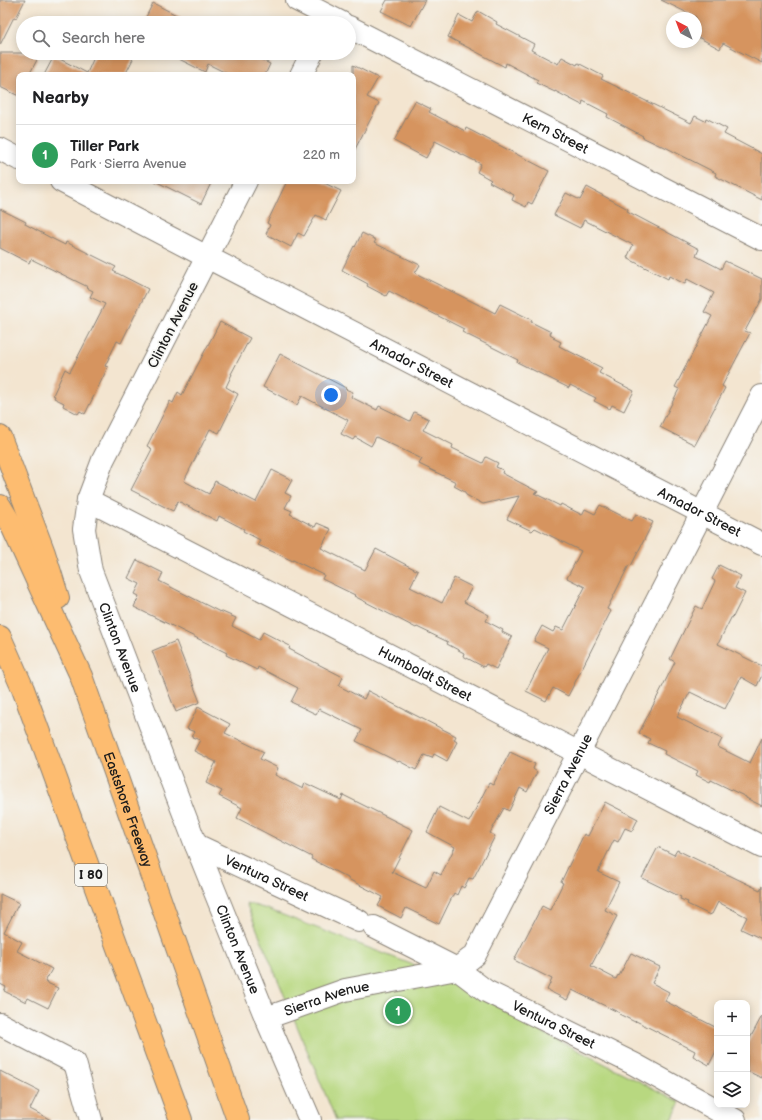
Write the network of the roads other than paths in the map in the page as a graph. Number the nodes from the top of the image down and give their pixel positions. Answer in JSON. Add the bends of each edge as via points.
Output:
{"nodes":[{"id":1,"x":297,"y":0,"type":"edge"},
{"id":2,"x":333,"y":16,"type":"edge"},
{"id":3,"x":356,"y":27,"type":"edge"},
{"id":4,"x":308,"y":60,"type":"edge"},
{"id":5,"x":302,"y":72,"type":"edge"},
{"id":6,"x":0,"y":149,"type":"edge"},
{"id":7,"x":16,"y":157,"type":"edge"},
{"id":8,"x":67,"y":184,"type":"edge"},
{"id":9,"x":244,"y":184,"type":"edge"},
{"id":10,"x":762,"y":239,"type":"edge"},
{"id":11,"x":207,"y":257,"type":"junction"},
{"id":12,"x":762,"y":396,"type":"edge"},
{"id":13,"x":0,"y":437,"type":"edge"},
{"id":14,"x":88,"y":500,"type":"junction"},
{"id":15,"x":0,"y":506,"type":"edge"},
{"id":16,"x":702,"y":513,"type":"junction"},
{"id":17,"x":762,"y":544,"type":"edge"},
{"id":18,"x":0,"y":637,"type":"edge"},
{"id":19,"x":81,"y":676,"type":"junction"},
{"id":20,"x":579,"y":753,"type":"junction"},
{"id":21,"x":196,"y":845,"type":"junction"},
{"id":22,"x":762,"y":847,"type":"edge"},
{"id":23,"x":457,"y":969,"type":"junction"},
{"id":24,"x":266,"y":1018,"type":"junction"},
{"id":25,"x":0,"y":1024,"type":"edge"},
{"id":26,"x":179,"y":1118,"type":"edge"},
{"id":27,"x":91,"y":1120,"type":"edge"},
{"id":28,"x":238,"y":1120,"type":"edge"},
{"id":29,"x":310,"y":1120,"type":"edge"},
{"id":30,"x":736,"y":1120,"type":"edge"}],
"edges":[{"from":1,"to":2,"type":"street","name":"Kern Street"},
{"from":3,"to":10,"type":"street","name":"Kern Street"},
{"from":4,"to":5,"type":"street"},
{"from":6,"to":7,"type":"street"},
{"from":8,"to":11,"type":"street","name":"Amador Street"},
{"from":9,"to":11,"type":"street","name":"Clinton Avenue"},
{"from":11,"to":14,"type":"street","name":"Clinton Avenue","via":[[103,460]]},
{"from":11,"to":16,"type":"street","name":"Amador Street"},
{"from":12,"to":16,"type":"street","name":"Sierra Avenue"},
{"from":13,"to":19,"type":"highway","via":[[44,553]]},
{"from":14,"to":20,"type":"street","name":"Humboldt Street"},
{"from":14,"to":21,"type":"street","name":"Clinton Avenue","via":[[84,529],[90,570]]},
{"from":15,"to":19,"type":"highway","name":"Eastshore Freeway","via":[[12,526]]},
{"from":16,"to":17,"type":"street","name":"Amador Street"},
{"from":16,"to":20,"type":"street","name":"Sierra Avenue"},
{"from":18,"to":26,"type":"highway","number":"I 80","via":[[23,689]]},
{"from":19,"to":28,"type":"highway","name":"Eastshore Freeway"},
{"from":20,"to":22,"type":"street","name":"Humboldt Street"},
{"from":20,"to":23,"type":"street","name":"Sierra Avenue","via":[[475,955]]},
{"from":21,"to":23,"type":"street","name":"Ventura Street","via":[[367,924]]},
{"from":21,"to":24,"type":"street","name":"Clinton Avenue"},
{"from":23,"to":24,"type":"street","name":"Sierra Avenue","via":[[345,990]]},
{"from":23,"to":30,"type":"street","name":"Ventura Street","via":[[486,991],[634,1064]]},
{"from":24,"to":29,"type":"street","name":"Clinton Avenue"},
{"from":25,"to":27,"type":"street","via":[[75,1063]]}]}
